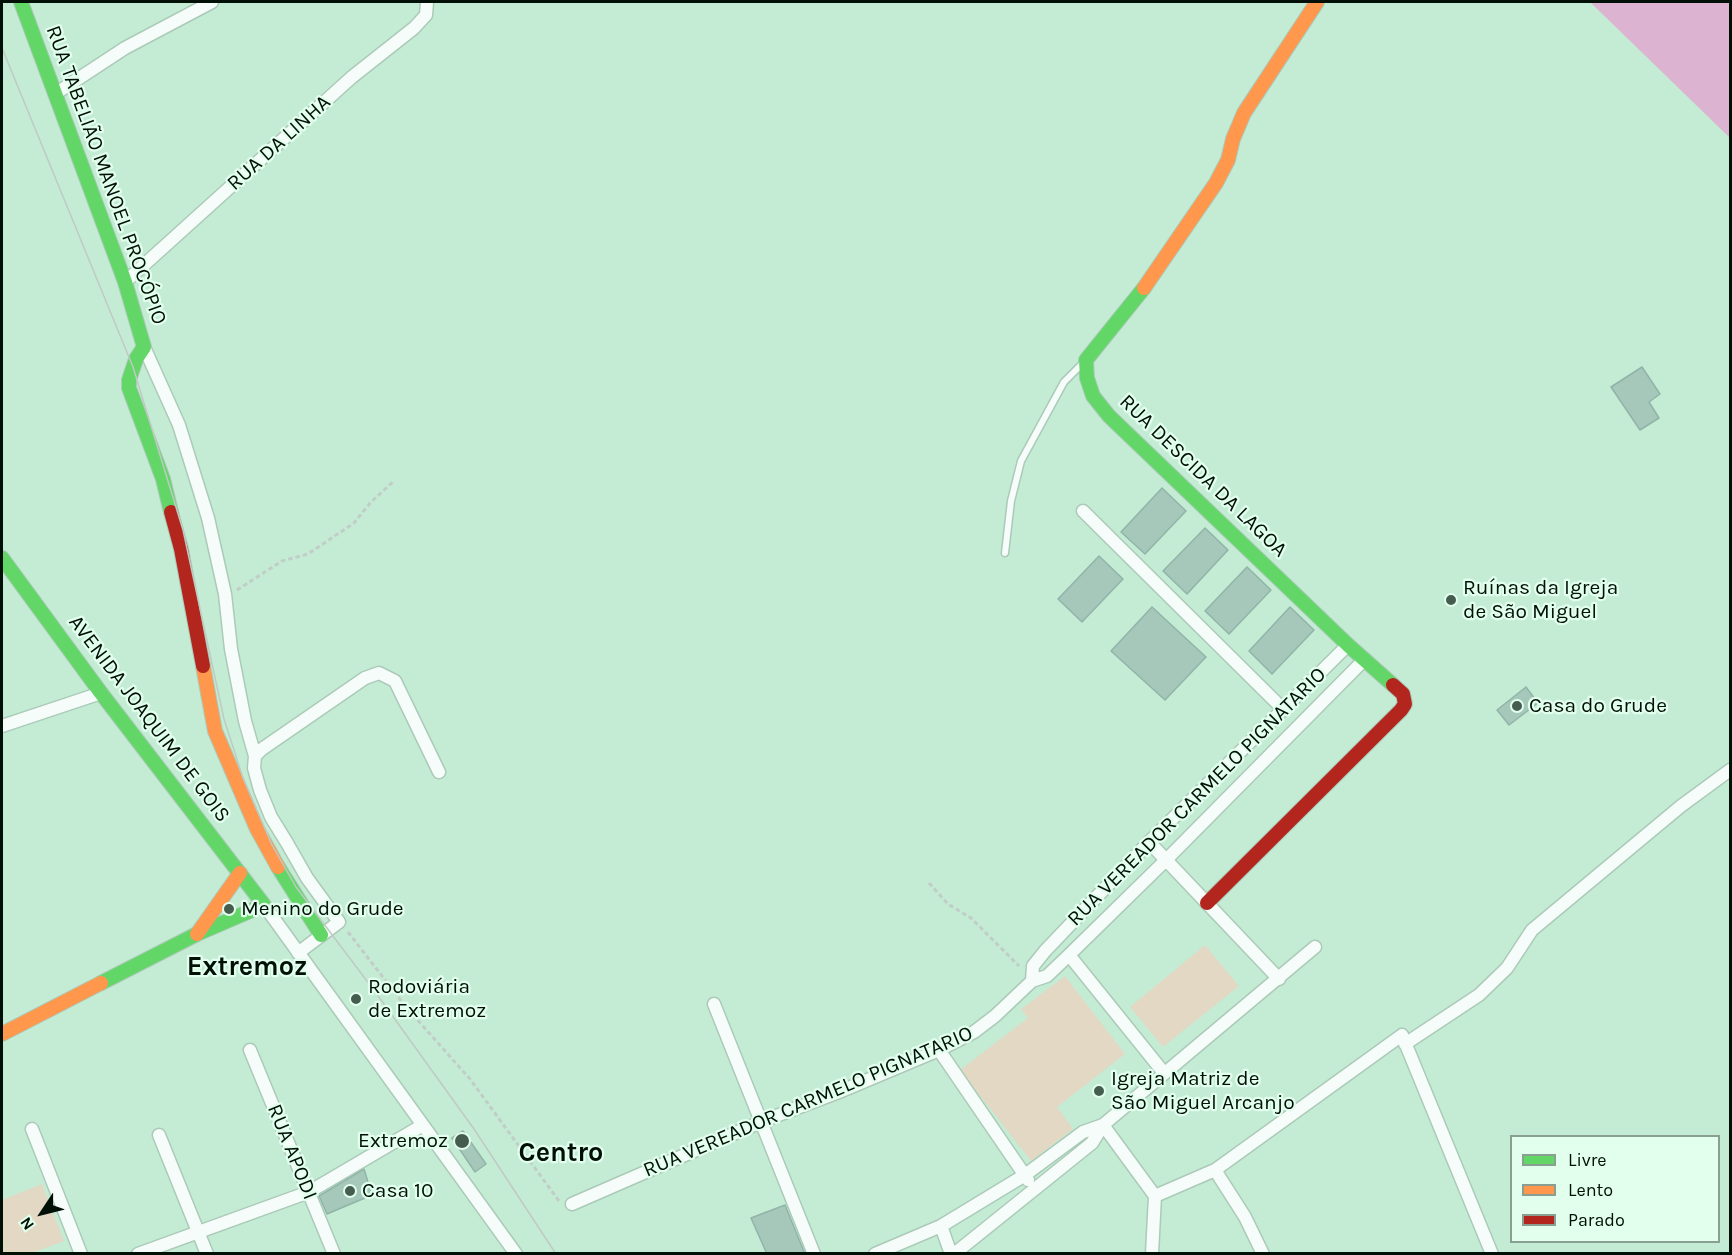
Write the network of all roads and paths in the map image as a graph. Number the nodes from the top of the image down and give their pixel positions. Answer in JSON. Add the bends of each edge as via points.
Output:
{"nodes":[{"id":1,"x":21,"y":2,"type":"edge"},
{"id":2,"x":212,"y":2,"type":"edge"},
{"id":3,"x":427,"y":2,"type":"edge"},
{"id":4,"x":1317,"y":2,"type":"edge"},
{"id":5,"x":55,"y":94,"type":"junction"},
{"id":6,"x":125,"y":282,"type":"junction"},
{"id":7,"x":144,"y":347,"type":"junction"},
{"id":8,"x":1086,"y":360,"type":"junction"},
{"id":9,"x":393,"y":481,"type":"dead end"},
{"id":10,"x":1083,"y":511,"type":"dead end"},
{"id":11,"x":1005,"y":553,"type":"dead end"},
{"id":12,"x":2,"y":558,"type":"edge"},
{"id":13,"x":225,"y":598,"type":"junction"},
{"id":14,"x":1348,"y":645,"type":"junction"},
{"id":15,"x":1365,"y":659,"type":"junction"},
{"id":16,"x":101,"y":693,"type":"junction"},
{"id":17,"x":1284,"y":710,"type":"junction"},
{"id":18,"x":2,"y":726,"type":"edge"},
{"id":19,"x":255,"y":756,"type":"junction"},
{"id":20,"x":1731,"y":770,"type":"edge"},
{"id":21,"x":439,"y":772,"type":"dead end"},
{"id":22,"x":1149,"y":842,"type":"junction"},
{"id":23,"x":1166,"y":860,"type":"junction"},
{"id":24,"x":240,"y":873,"type":"junction"},
{"id":25,"x":929,"y":883,"type":"dead end"},
{"id":26,"x":1207,"y":903,"type":"junction"},
{"id":27,"x":264,"y":905,"type":"junction"},
{"id":28,"x":339,"y":922,"type":"junction"},
{"id":29,"x":197,"y":934,"type":"junction"},
{"id":30,"x":321,"y":935,"type":"junction"},
{"id":31,"x":1315,"y":947,"type":"dead end"},
{"id":32,"x":298,"y":953,"type":"junction"},
{"id":33,"x":1069,"y":955,"type":"junction"},
{"id":34,"x":1279,"y":979,"type":"junction"},
{"id":35,"x":1032,"y":981,"type":"junction"},
{"id":36,"x":714,"y":1004,"type":"dead end"},
{"id":37,"x":2,"y":1034,"type":"edge"},
{"id":38,"x":1405,"y":1044,"type":"junction"},
{"id":39,"x":250,"y":1050,"type":"dead end"},
{"id":40,"x":939,"y":1050,"type":"junction"},
{"id":41,"x":1164,"y":1073,"type":"junction"},
{"id":42,"x":763,"y":1121,"type":"junction"},
{"id":43,"x":423,"y":1125,"type":"junction"},
{"id":44,"x":1103,"y":1125,"type":"junction"},
{"id":45,"x":32,"y":1129,"type":"dead end"},
{"id":46,"x":159,"y":1135,"type":"dead end"},
{"id":47,"x":1215,"y":1170,"type":"junction"},
{"id":48,"x":1024,"y":1174,"type":"junction"},
{"id":49,"x":1034,"y":1189,"type":"junction"},
{"id":50,"x":309,"y":1192,"type":"junction"},
{"id":51,"x":1155,"y":1196,"type":"junction"},
{"id":52,"x":572,"y":1204,"type":"joint"},
{"id":53,"x":941,"y":1226,"type":"junction"},
{"id":54,"x":198,"y":1232,"type":"junction"},
{"id":55,"x":81,"y":1254,"type":"edge"},
{"id":56,"x":138,"y":1254,"type":"edge"},
{"id":57,"x":207,"y":1254,"type":"edge"},
{"id":58,"x":334,"y":1254,"type":"edge"},
{"id":59,"x":516,"y":1254,"type":"edge"},
{"id":60,"x":814,"y":1254,"type":"edge"},
{"id":61,"x":875,"y":1254,"type":"edge"},
{"id":62,"x":952,"y":1254,"type":"edge"},
{"id":63,"x":1152,"y":1254,"type":"edge"},
{"id":64,"x":1263,"y":1254,"type":"edge"},
{"id":65,"x":1492,"y":1254,"type":"edge"}],
"edges":[{"from":1,"to":5,"type":"street","name":"RUA TABELIÃO MANOEL PROCÓPIO"},
{"from":2,"to":5,"type":"street","via":[[125,48]]},
{"from":3,"to":6,"type":"street","name":"RUA DA LINHA","via":[[426,15],[414,28],[352,77]]},
{"from":4,"to":8,"type":"street","via":[[1244,113],[1216,183],[1153,276]]},
{"from":5,"to":6,"type":"street","name":"RUA TABELIÃO MANOEL PROCÓPIO"},
{"from":6,"to":7,"type":"street","name":"RUA TABELIÃO MANOEL PROCÓPIO"},
{"from":7,"to":13,"type":"street","via":[[179,425],[208,518]]},
{"from":7,"to":30,"type":"street","name":"RUA TABELIÃO MANOEL PROCÓPIO","via":[[136,359],[129,388],[163,479],[181,549],[215,731],[257,829]]},
{"from":8,"to":11,"type":"lane","via":[[1064,382],[1021,461]]},
{"from":8,"to":14,"type":"street","name":"RUA DESCIDA DA LAGOA","via":[[1093,396],[1109,416]]},
{"from":9,"to":13,"type":"path","via":[[354,523],[308,555],[282,561]]},
{"from":10,"to":17,"type":"street"},
{"from":12,"to":16,"type":"street","name":"AVENIDA JOAQUIM DE GOIS"},
{"from":13,"to":19,"type":"street","via":[[231,649]]},
{"from":14,"to":15,"type":"street","name":"RUA DESCIDA DA LAGOA"},
{"from":14,"to":17,"type":"street","name":"RUA VEREADOR CARMELO PIGNATARIO"},
{"from":15,"to":23,"type":"street","name":"RUA VEREADOR CARMELO PIGNATARIO"},
{"from":15,"to":26,"type":"street","name":"RUA DESCIDA DA LAGOA","via":[[1403,694],[1405,704]]},
{"from":16,"to":18,"type":"street"},
{"from":16,"to":24,"type":"street","name":"AVENIDA JOAQUIM DE GOIS"},
{"from":17,"to":22,"type":"street","name":"RUA VEREADOR CARMELO PIGNATARIO"},
{"from":19,"to":21,"type":"street","via":[[365,678],[379,673],[395,681]]},
{"from":19,"to":28,"type":"street","via":[[254,768],[271,817]]},
{"from":20,"to":38,"type":"street","via":[[1681,806],[1532,930],[1507,968],[1479,995]]},
{"from":22,"to":23,"type":"street"},
{"from":22,"to":35,"type":"street","name":"RUA VEREADOR CARMELO PIGNATARIO","via":[[1045,951],[1033,966]]},
{"from":23,"to":26,"type":"street"},
{"from":23,"to":33,"type":"street","name":"RUA VEREADOR CARMELO PIGNATARIO"},
{"from":24,"to":27,"type":"street","name":"AVENIDA JOAQUIM DE GOIS"},
{"from":24,"to":29,"type":"street"},
{"from":25,"to":35,"type":"path","via":[[948,904],[971,918]]},
{"from":26,"to":34,"type":"street"},
{"from":27,"to":29,"type":"street"},
{"from":27,"to":32,"type":"street"},
{"from":28,"to":30,"type":"street"},
{"from":28,"to":52,"type":"path","via":[[406,1007],[470,1079],[559,1201]]},
{"from":29,"to":37,"type":"street"},
{"from":30,"to":32,"type":"street"},
{"from":31,"to":34,"type":"street"},
{"from":32,"to":43,"type":"street"},
{"from":33,"to":35,"type":"street","name":"RUA VEREADOR CARMELO PIGNATARIO","via":[[1047,976]]},
{"from":33,"to":41,"type":"street"},
{"from":34,"to":41,"type":"street"},
{"from":35,"to":40,"type":"street","name":"RUA VEREADOR CARMELO PIGNATARIO","via":[[974,1032]]},
{"from":36,"to":42,"type":"street"},
{"from":38,"to":47,"type":"street","via":[[1402,1035]]},
{"from":38,"to":65,"type":"street"},
{"from":39,"to":50,"type":"street","name":"RUA APODI"},
{"from":40,"to":42,"type":"street","name":"RUA VEREADOR CARMELO PIGNATARIO"},
{"from":40,"to":48,"type":"street"},
{"from":41,"to":44,"type":"street"},
{"from":42,"to":52,"type":"street","name":"RUA VEREADOR CARMELO PIGNATARIO"},
{"from":42,"to":60,"type":"street"},
{"from":43,"to":50,"type":"street"},
{"from":43,"to":59,"type":"street"},
{"from":44,"to":48,"type":"street","via":[[1083,1132]]},
{"from":44,"to":49,"type":"street","via":[[1092,1143]]},
{"from":44,"to":51,"type":"street"},
{"from":45,"to":55,"type":"street"},
{"from":46,"to":54,"type":"street"},
{"from":47,"to":51,"type":"street"},
{"from":47,"to":64,"type":"street"},
{"from":48,"to":49,"type":"street"},
{"from":48,"to":53,"type":"street"},
{"from":49,"to":62,"type":"street"},
{"from":50,"to":54,"type":"street"},
{"from":50,"to":58,"type":"street","name":"RUA APODI"},
{"from":51,"to":63,"type":"street"},
{"from":53,"to":61,"type":"street"},
{"from":53,"to":62,"type":"street"},
{"from":54,"to":56,"type":"street"},
{"from":54,"to":57,"type":"street"}]}
